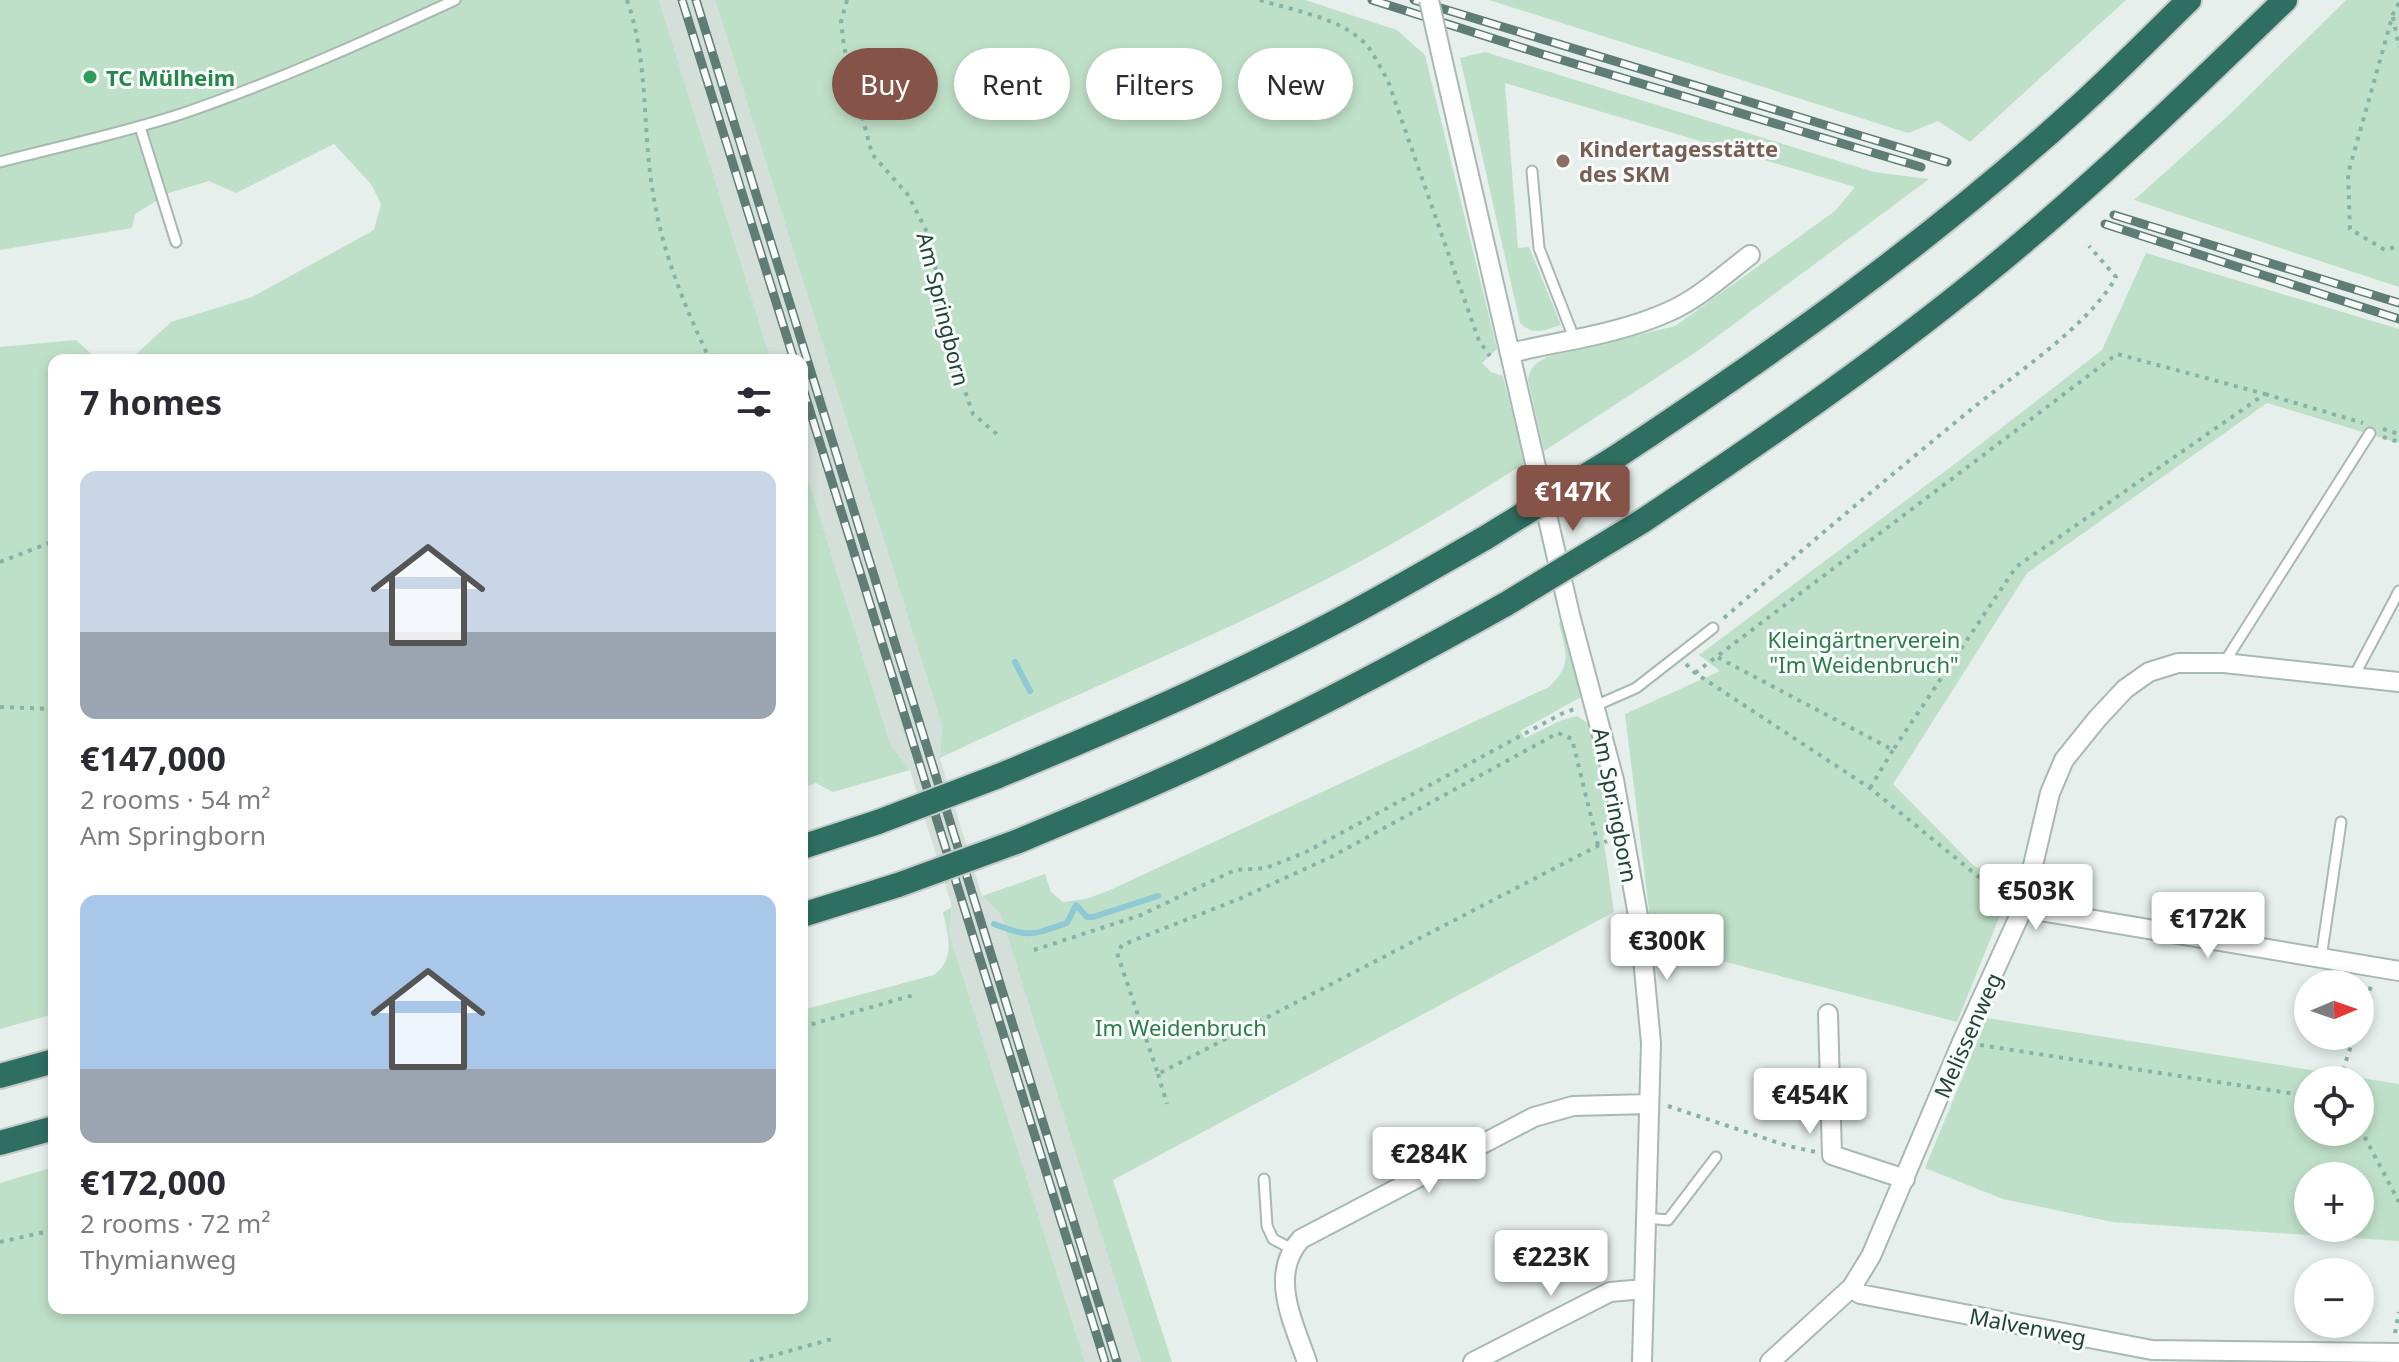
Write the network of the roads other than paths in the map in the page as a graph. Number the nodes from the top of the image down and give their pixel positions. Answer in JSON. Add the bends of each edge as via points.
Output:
{"nodes":[{"id":1,"x":455,"y":0,"type":"edge"},
{"id":2,"x":1429,"y":0,"type":"edge"},
{"id":3,"x":2189,"y":0,"type":"edge"},
{"id":4,"x":2285,"y":0,"type":"edge"},
{"id":5,"x":140,"y":127,"type":"junction"},
{"id":6,"x":0,"y":162,"type":"edge"},
{"id":7,"x":1532,"y":171,"type":"dead end"},
{"id":8,"x":176,"y":242,"type":"dead end"},
{"id":9,"x":1750,"y":255,"type":"dead end"},
{"id":10,"x":1574,"y":338,"type":"junction"},
{"id":11,"x":1510,"y":353,"type":"junction"},
{"id":12,"x":2370,"y":433,"type":"dead end"},
{"id":13,"x":2399,"y":591,"type":"edge"},
{"id":14,"x":1713,"y":628,"type":"road end"},
{"id":15,"x":2224,"y":663,"type":"junction"},
{"id":16,"x":2353,"y":678,"type":"junction"},
{"id":17,"x":2399,"y":682,"type":"edge"},
{"id":18,"x":1595,"y":706,"type":"junction"},
{"id":19,"x":2341,"y":822,"type":"dead end"},
{"id":20,"x":808,"y":845,"type":"edge"},
{"id":21,"x":2023,"y":908,"type":"junction"},
{"id":22,"x":808,"y":913,"type":"edge"},
{"id":23,"x":2321,"y":958,"type":"junction"},
{"id":24,"x":2399,"y":971,"type":"edge"},
{"id":25,"x":1828,"y":1014,"type":"dead end"},
{"id":26,"x":48,"y":1063,"type":"edge"},
{"id":27,"x":0,"y":1076,"type":"edge"},
{"id":28,"x":1649,"y":1104,"type":"junction"},
{"id":29,"x":48,"y":1130,"type":"edge"},
{"id":30,"x":0,"y":1143,"type":"edge"},
{"id":31,"x":1716,"y":1157,"type":"dead end"},
{"id":32,"x":1264,"y":1179,"type":"dead end"},
{"id":33,"x":1905,"y":1179,"type":"junction"},
{"id":34,"x":1646,"y":1218,"type":"junction"},
{"id":35,"x":1292,"y":1249,"type":"junction"},
{"id":36,"x":1852,"y":1287,"type":"junction"},
{"id":37,"x":1644,"y":1289,"type":"junction"},
{"id":38,"x":2399,"y":1353,"type":"edge"},
{"id":39,"x":1307,"y":1362,"type":"edge"},
{"id":40,"x":1473,"y":1362,"type":"edge"},
{"id":41,"x":1642,"y":1362,"type":"edge"},
{"id":42,"x":1770,"y":1362,"type":"edge"}],
"edges":[{"from":1,"to":5,"type":"lane","via":[[327,59]]},
{"from":2,"to":11,"type":"street","name":"Am Springborn","bridge":true},
{"from":3,"to":20,"type":"highway","bridge":true,"via":[[2074,111],[1947,218],[1773,351],[1485,538],[1351,614],[1115,728]]},
{"from":4,"to":22,"type":"highway","bridge":true,"via":[[2137,143],[2007,256],[1759,444],[1641,522],[1381,674],[1249,740],[1016,842]]},
{"from":5,"to":6,"type":"lane"},
{"from":5,"to":8,"type":"lane"},
{"from":7,"to":10,"type":"lane","via":[[1539,248]]},
{"from":9,"to":10,"type":"street","via":[[1670,312]]},
{"from":10,"to":11,"type":"street"},
{"from":11,"to":18,"type":"street","name":"Am Springborn"},
{"from":12,"to":15,"type":"lane"},
{"from":13,"to":16,"type":"lane"},
{"from":14,"to":18,"type":"lane","via":[[1636,688]]},
{"from":15,"to":16,"type":"street","name":"Melissenweg"},
{"from":15,"to":21,"type":"street","name":"Melissenweg","via":[[2178,663],[2149,672],[2097,719],[2064,760],[2050,793]]},
{"from":16,"to":17,"type":"street","name":"Melissenweg"},
{"from":18,"to":28,"type":"street","name":"Am Springborn","via":[[1640,927],[1649,1006]]},
{"from":19,"to":23,"type":"lane"},
{"from":21,"to":23,"type":"street"},
{"from":21,"to":33,"type":"street","name":"Melissenweg"},
{"from":23,"to":24,"type":"street"},
{"from":25,"to":33,"type":"street","via":[[1832,1155]]},
{"from":26,"to":27,"type":"highway"},
{"from":28,"to":34,"type":"street","name":"Am Springborn"},
{"from":28,"to":35,"type":"street","via":[[1573,1106],[1534,1117],[1301,1239]]},
{"from":29,"to":30,"type":"highway"},
{"from":31,"to":34,"type":"lane","via":[[1668,1220]]},
{"from":32,"to":35,"type":"lane","via":[[1267,1226],[1273,1239]]},
{"from":33,"to":36,"type":"street","name":"Melissenweg"},
{"from":34,"to":37,"type":"street","name":"Am Springborn"},
{"from":35,"to":39,"type":"street","via":[[1283,1284]]},
{"from":36,"to":38,"type":"street","name":"Malvenweg","via":[[1860,1294],[2152,1350]]},
{"from":36,"to":42,"type":"street","name":"Melissenweg"},
{"from":37,"to":40,"type":"street","via":[[1610,1292]]},
{"from":37,"to":41,"type":"street","name":"Am Springborn"}]}
